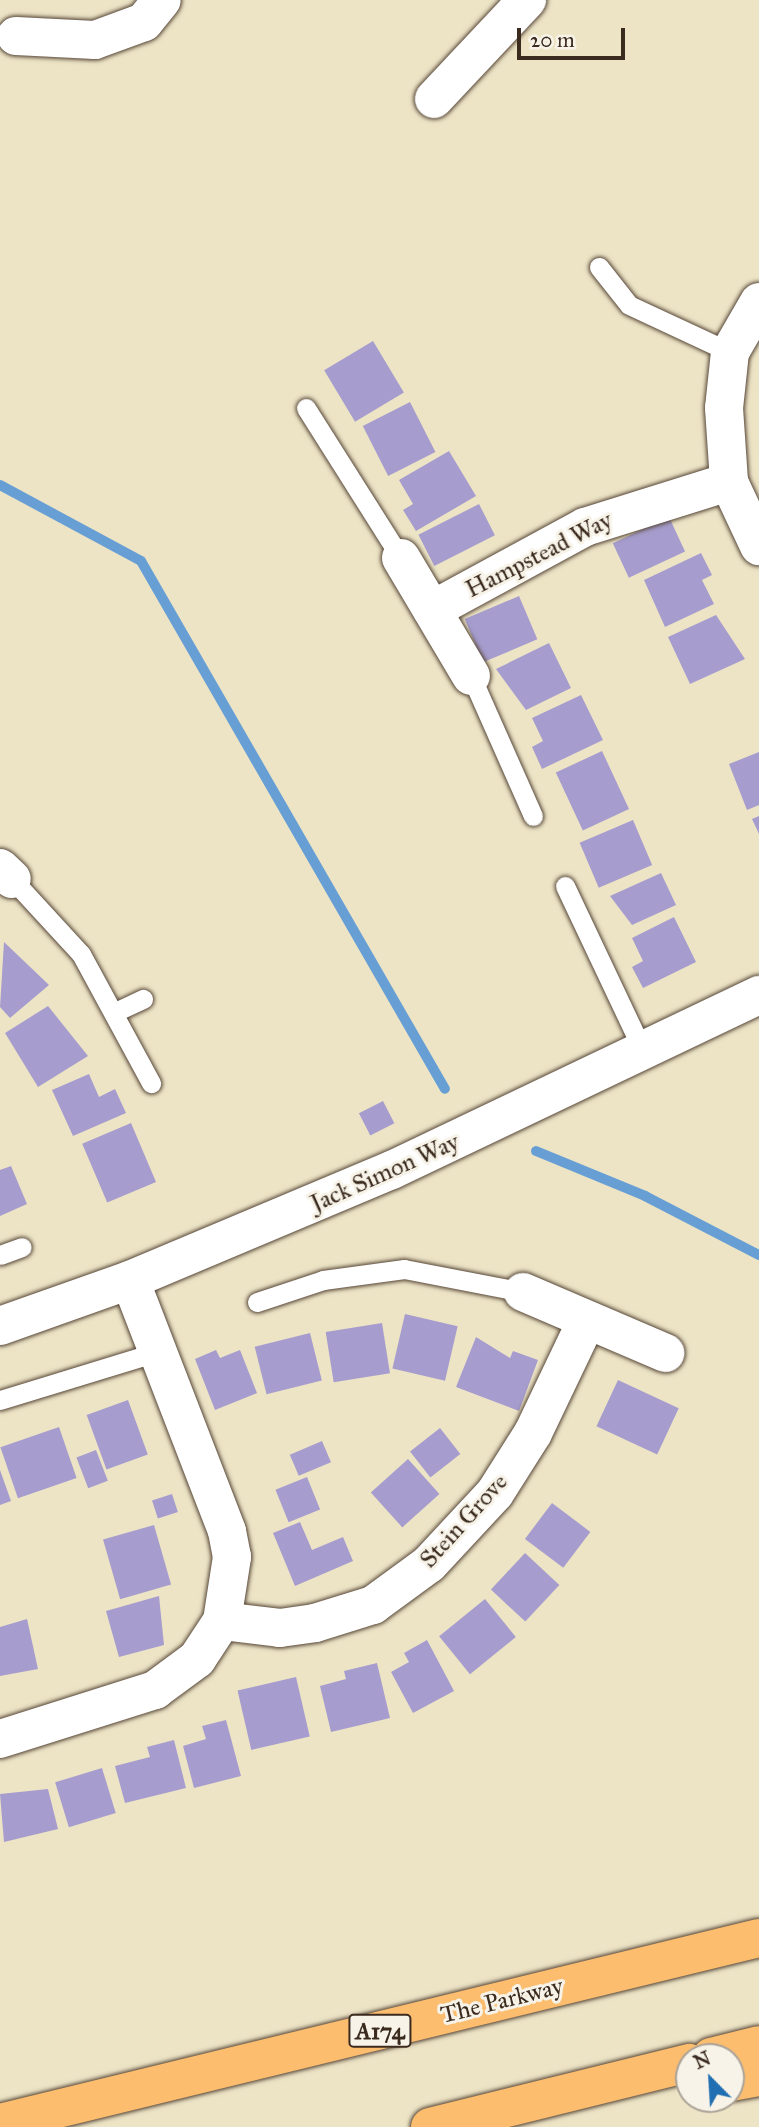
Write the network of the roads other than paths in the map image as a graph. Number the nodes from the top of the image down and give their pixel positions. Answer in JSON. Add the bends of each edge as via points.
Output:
{"nodes":[{"id":1,"x":162,"y":0,"type":"edge"},
{"id":2,"x":527,"y":0,"type":"edge"},
{"id":3,"x":16,"y":36,"type":"dead end"},
{"id":4,"x":434,"y":99,"type":"dead end"},
{"id":5,"x":599,"y":267,"type":"dead end"},
{"id":6,"x":759,"y":302,"type":"edge"},
{"id":7,"x":730,"y":352,"type":"junction"},
{"id":8,"x":306,"y":408,"type":"dead end"},
{"id":9,"x":729,"y":482,"type":"junction"},
{"id":10,"x":759,"y":546,"type":"edge"},
{"id":11,"x":401,"y":558,"type":"joint"},
{"id":12,"x":432,"y":610,"type":"junction"},
{"id":13,"x":471,"y":676,"type":"joint"},
{"id":14,"x":533,"y":816,"type":"dead end"},
{"id":15,"x":6,"y":873,"type":"edge"},
{"id":16,"x":565,"y":886,"type":"dead end"},
{"id":17,"x":759,"y":995,"type":"edge"},
{"id":18,"x":143,"y":999,"type":"dead end"},
{"id":19,"x":115,"y":1012,"type":"junction"},
{"id":20,"x":643,"y":1051,"type":"junction"},
{"id":21,"x":151,"y":1083,"type":"dead end"},
{"id":22,"x":22,"y":1247,"type":"dead end"},
{"id":23,"x":0,"y":1255,"type":"edge"},
{"id":24,"x":130,"y":1280,"type":"junction"},
{"id":25,"x":523,"y":1292,"type":"joint"},
{"id":26,"x":257,"y":1302,"type":"dead end"},
{"id":27,"x":587,"y":1320,"type":"junction"},
{"id":28,"x":0,"y":1326,"type":"edge"},
{"id":29,"x":160,"y":1351,"type":"junction"},
{"id":30,"x":665,"y":1353,"type":"dead end"},
{"id":31,"x":0,"y":1400,"type":"edge"},
{"id":32,"x":222,"y":1621,"type":"junction"},
{"id":33,"x":0,"y":1739,"type":"edge"},
{"id":34,"x":759,"y":1938,"type":"edge"},
{"id":35,"x":675,"y":2066,"type":"edge"},
{"id":36,"x":675,"y":2090,"type":"edge"},
{"id":37,"x":0,"y":2123,"type":"edge"},
{"id":38,"x":431,"y":2127,"type":"edge"}],
"edges":[{"from":1,"to":3,"type":"street","via":[[144,22],[95,40]]},
{"from":2,"to":4,"type":"street"},
{"from":5,"to":7,"type":"lane","via":[[629,305]]},
{"from":6,"to":7,"type":"street"},
{"from":7,"to":9,"type":"street","via":[[724,408]]},
{"from":8,"to":11,"type":"lane"},
{"from":9,"to":10,"type":"street"},
{"from":9,"to":12,"type":"street","name":"Hampstead Way","via":[[585,527]]},
{"from":11,"to":12,"type":"street"},
{"from":12,"to":13,"type":"street"},
{"from":13,"to":14,"type":"lane"},
{"from":15,"to":19,"type":"lane","via":[[81,954]]},
{"from":16,"to":20,"type":"lane"},
{"from":17,"to":20,"type":"street","name":"Jack Simon Way"},
{"from":18,"to":19,"type":"lane"},
{"from":19,"to":21,"type":"lane"},
{"from":20,"to":24,"type":"street","name":"Jack Simon Way","via":[[426,1155]]},
{"from":22,"to":23,"type":"lane"},
{"from":24,"to":28,"type":"street","name":"Jack Simon Way"},
{"from":24,"to":29,"type":"street"},
{"from":25,"to":26,"type":"lane","via":[[404,1269],[323,1280]]},
{"from":25,"to":27,"type":"street"},
{"from":27,"to":30,"type":"street"},
{"from":27,"to":32,"type":"street","name":"Stein Grove","via":[[533,1433],[501,1483],[429,1564],[373,1605],[315,1623],[280,1628]]},
{"from":29,"to":31,"type":"lane"},
{"from":29,"to":32,"type":"street","via":[[227,1531],[232,1557]]},
{"from":32,"to":33,"type":"street","via":[[197,1659],[155,1690]]},
{"from":34,"to":37,"type":"highway","name":"The Parkway","number":"A174"},
{"from":35,"to":38,"type":"highway"},
{"from":36,"to":38,"type":"highway"}]}
